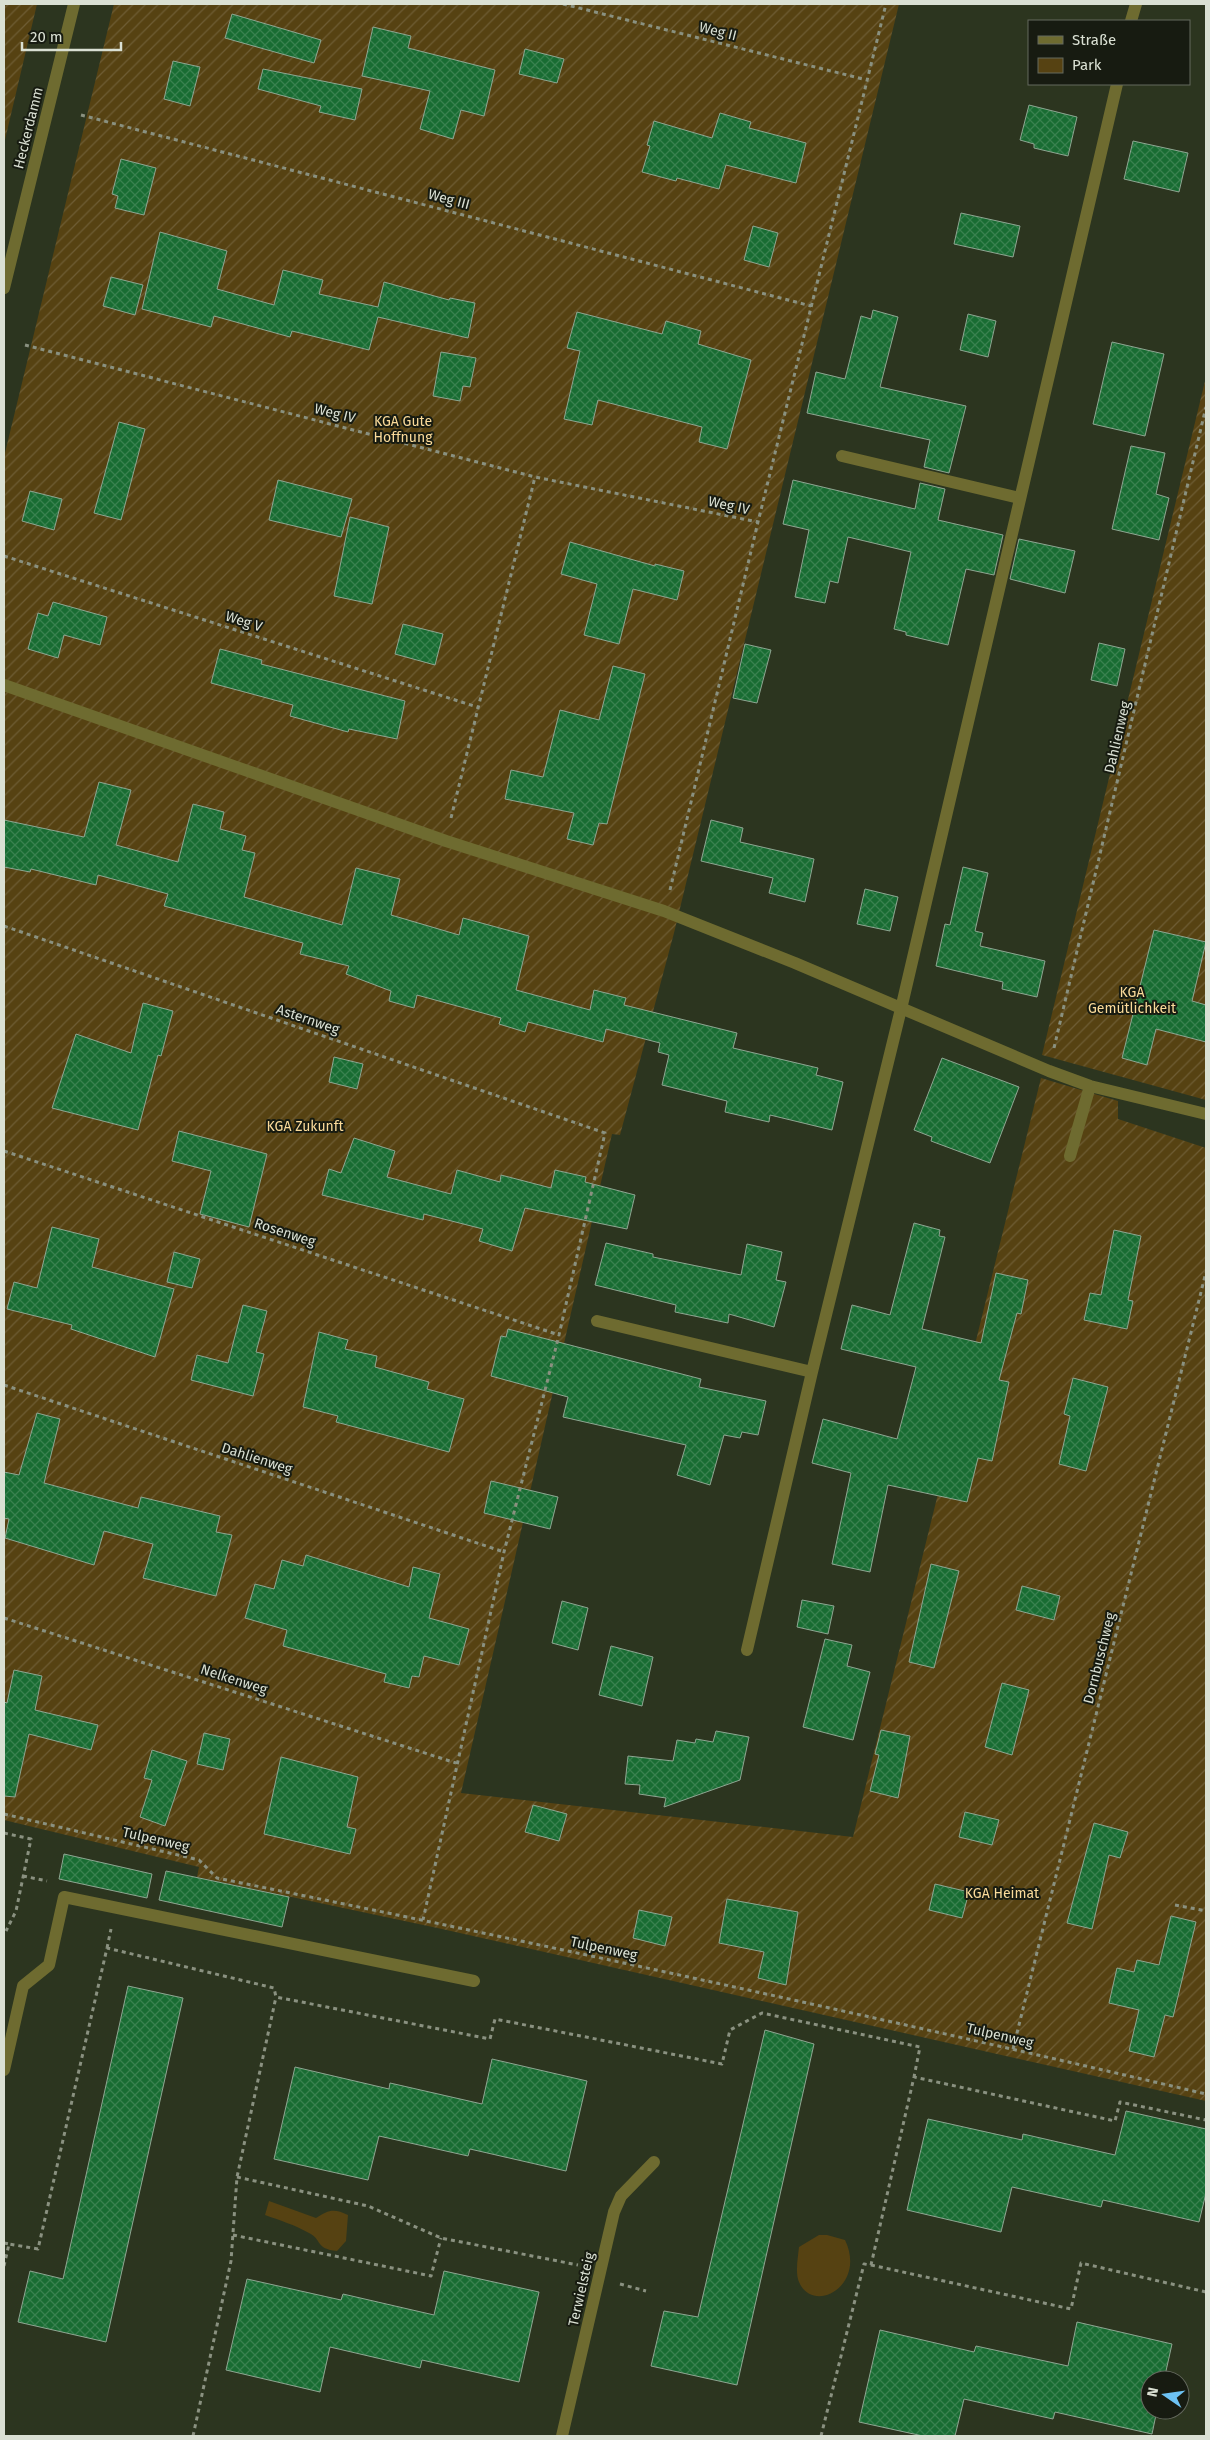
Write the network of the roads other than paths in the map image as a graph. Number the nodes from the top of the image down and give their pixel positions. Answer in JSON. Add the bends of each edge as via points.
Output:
{"nodes":[{"id":1,"x":74,"y":4,"type":"edge"},
{"id":2,"x":1136,"y":4,"type":"edge"},
{"id":3,"x":1132,"y":20,"type":"edge"},
{"id":4,"x":1117,"y":85,"type":"edge"},
{"id":5,"x":4,"y":288,"type":"edge"},
{"id":6,"x":842,"y":456,"type":"dead end"},
{"id":7,"x":1019,"y":498,"type":"junction"},
{"id":8,"x":4,"y":685,"type":"edge"},
{"id":9,"x":901,"y":1009,"type":"junction"},
{"id":10,"x":1090,"y":1086,"type":"junction"},
{"id":11,"x":1206,"y":1114,"type":"edge"},
{"id":12,"x":1070,"y":1156,"type":"dead end"},
{"id":13,"x":597,"y":1320,"type":"dead end"},
{"id":14,"x":812,"y":1372,"type":"junction"},
{"id":15,"x":747,"y":1650,"type":"dead end"},
{"id":16,"x":474,"y":1981,"type":"dead end"},
{"id":17,"x":4,"y":2070,"type":"edge"},
{"id":18,"x":654,"y":2162,"type":"dead end"},
{"id":19,"x":562,"y":2436,"type":"edge"}],
"edges":[{"from":1,"to":5,"type":"street","name":"Heckerdamm"},
{"from":2,"to":3,"type":"street"},
{"from":4,"to":7,"type":"street"},
{"from":6,"to":7,"type":"street"},
{"from":7,"to":9,"type":"street"},
{"from":8,"to":9,"type":"street","via":[[446,841],[664,911]]},
{"from":9,"to":10,"type":"street"},
{"from":9,"to":14,"type":"street"},
{"from":10,"to":11,"type":"street"},
{"from":10,"to":12,"type":"street"},
{"from":13,"to":14,"type":"street"},
{"from":14,"to":15,"type":"street"},
{"from":16,"to":17,"type":"street","via":[[64,1896],[49,1964],[23,1986]]},
{"from":18,"to":19,"type":"street","name":"Terwielsteig","via":[[621,2196],[614,2212]]}]}
